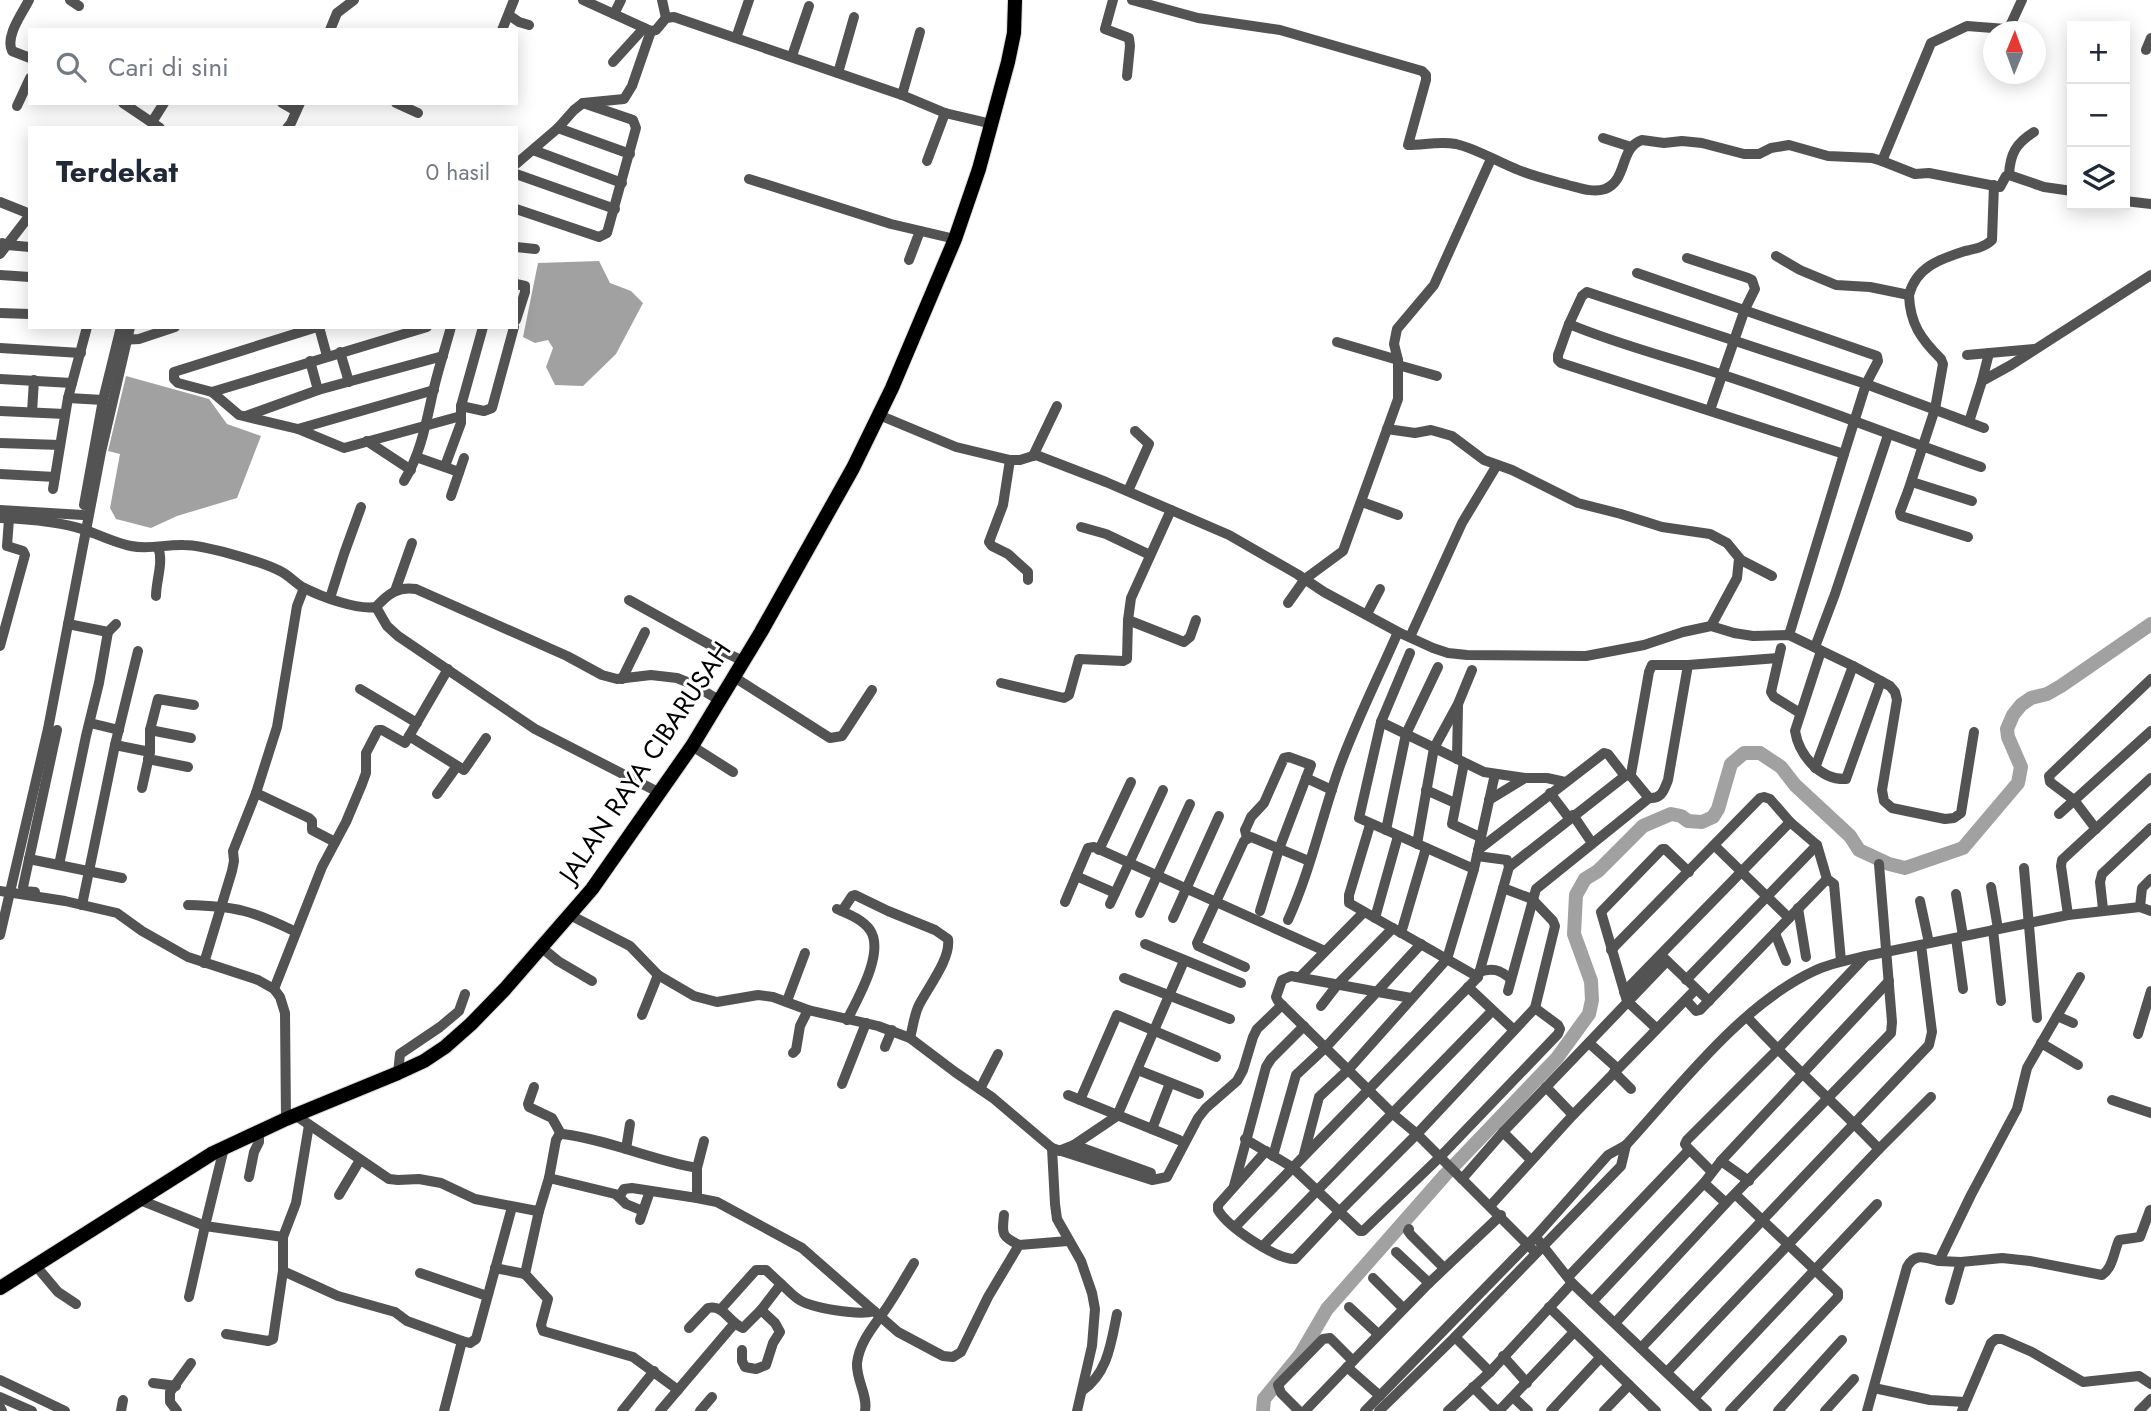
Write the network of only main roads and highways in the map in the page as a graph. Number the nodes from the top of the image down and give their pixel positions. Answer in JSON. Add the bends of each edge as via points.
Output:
{"nodes":[{"id":1,"x":1015,"y":0,"type":"edge"},
{"id":2,"x":0,"y":1288,"type":"edge"}],
"edges":[{"from":1,"to":2,"type":"main road","name":"JALAN RAYA CIBARUSAH","via":[[1014,33],[992,124],[955,239],[879,415],[734,677],[608,867],[496,999],[430,1057],[224,1148]]}]}
